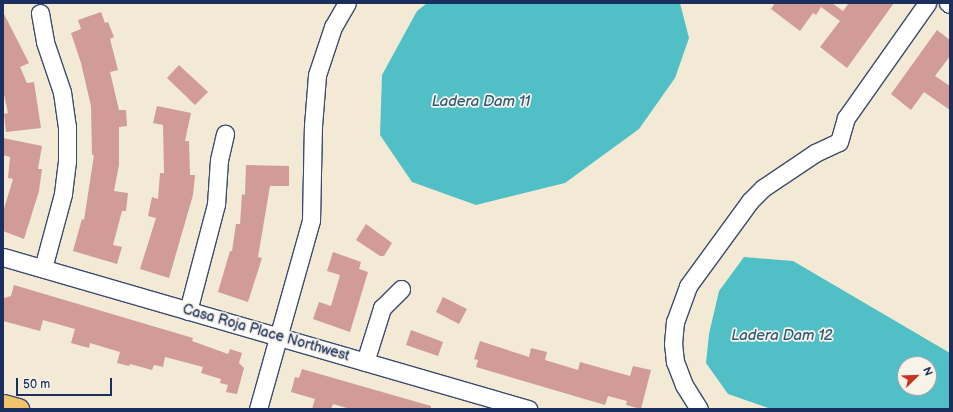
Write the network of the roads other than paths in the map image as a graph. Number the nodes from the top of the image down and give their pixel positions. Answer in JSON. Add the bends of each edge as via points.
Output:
{"nodes":[{"id":1,"x":347,"y":3,"type":"edge"},
{"id":2,"x":927,"y":3,"type":"edge"},
{"id":3,"x":40,"y":13,"type":"dead end"},
{"id":4,"x":225,"y":134,"type":"dead end"},
{"id":5,"x":3,"y":257,"type":"edge"},
{"id":6,"x":43,"y":268,"type":"junction"},
{"id":7,"x":401,"y":289,"type":"dead end"},
{"id":8,"x":188,"y":310,"type":"junction"},
{"id":9,"x":277,"y":337,"type":"junction"},
{"id":10,"x":365,"y":362,"type":"junction"},
{"id":11,"x":3,"y":405,"type":"edge"},
{"id":12,"x":18,"y":409,"type":"edge"},
{"id":13,"x":258,"y":409,"type":"edge"},
{"id":14,"x":528,"y":409,"type":"edge"},
{"id":15,"x":699,"y":409,"type":"edge"}],
"edges":[{"from":1,"to":9,"type":"street","via":[[333,27],[318,75],[313,113],[311,220]]},
{"from":2,"to":15,"type":"street","via":[[846,118],[839,142],[815,153],[750,201],[688,286],[674,322],[673,344],[675,362],[684,385]]},
{"from":3,"to":6,"type":"street","via":[[45,42],[62,92],[67,126],[67,161],[63,194]]},
{"from":4,"to":8,"type":"street","via":[[219,160],[216,204]]},
{"from":5,"to":6,"type":"street","name":"Casa Roja Place Northwest"},
{"from":6,"to":8,"type":"street","name":"Casa Roja Place Northwest"},
{"from":7,"to":10,"type":"street","via":[[382,308]]},
{"from":8,"to":9,"type":"street","name":"Casa Roja Place Northwest"},
{"from":9,"to":10,"type":"street","name":"Casa Roja Place Northwest"},
{"from":9,"to":13,"type":"street"},
{"from":10,"to":14,"type":"street","name":"Casa Roja Place Northwest"},
{"from":11,"to":12,"type":"main road"}]}
